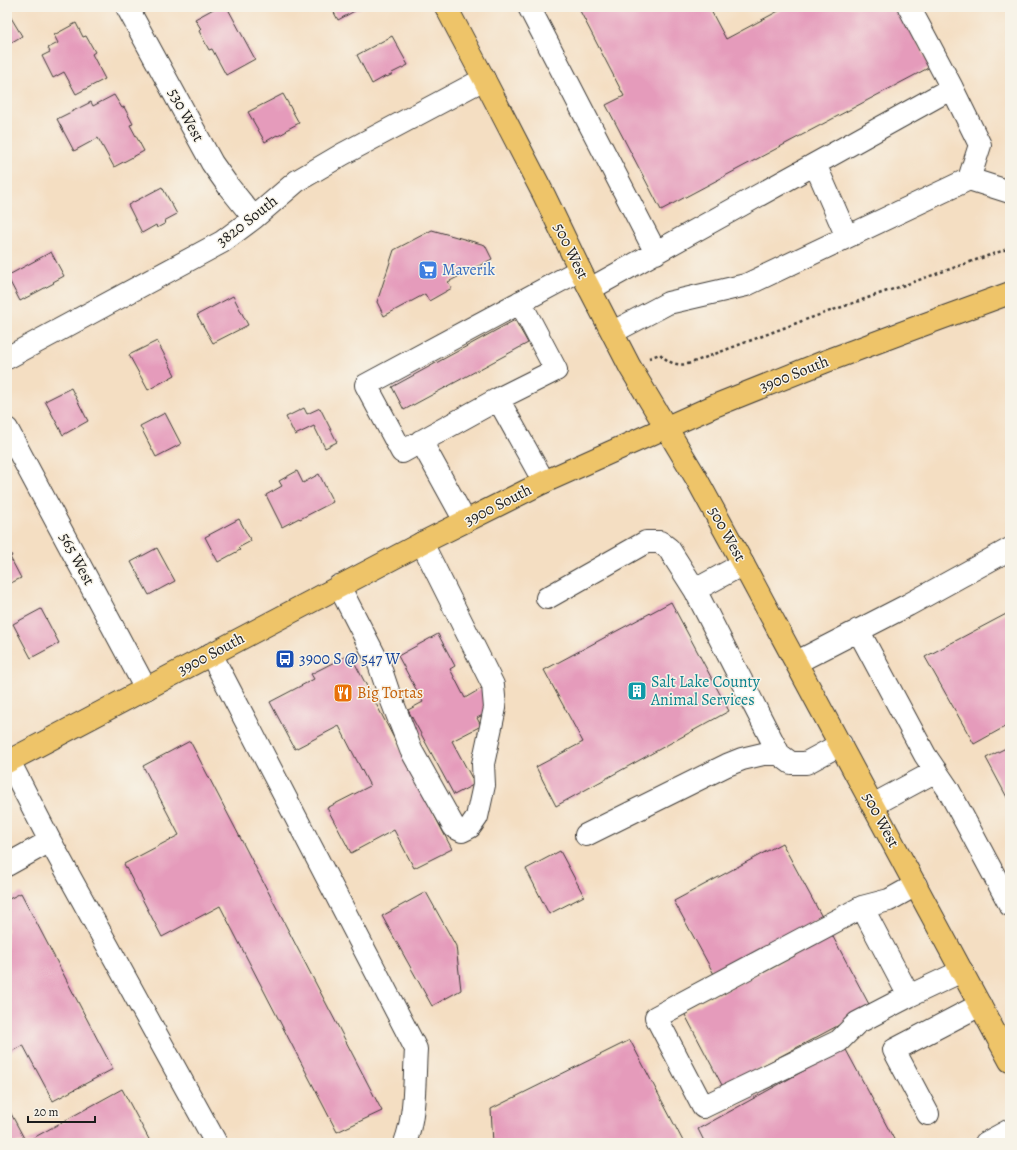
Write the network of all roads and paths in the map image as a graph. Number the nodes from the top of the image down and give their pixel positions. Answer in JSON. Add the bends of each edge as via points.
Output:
{"nodes":[{"id":1,"x":127,"y":7,"type":"edge"},
{"id":2,"x":446,"y":7,"type":"edge"},
{"id":3,"x":529,"y":7,"type":"edge"},
{"id":4,"x":909,"y":7,"type":"edge"},
{"id":5,"x":484,"y":79,"type":"junction"},
{"id":6,"x":952,"y":88,"type":"junction"},
{"id":7,"x":815,"y":164,"type":"junction"},
{"id":8,"x":969,"y":179,"type":"junction"},
{"id":9,"x":1010,"y":192,"type":"edge"},
{"id":10,"x":254,"y":218,"type":"junction"},
{"id":11,"x":847,"y":237,"type":"junction"},
{"id":12,"x":1010,"y":248,"type":"edge"},
{"id":13,"x":656,"y":253,"type":"junction"},
{"id":14,"x":580,"y":270,"type":"junction"},
{"id":15,"x":590,"y":289,"type":"junction"},
{"id":16,"x":1010,"y":293,"type":"edge"},
{"id":17,"x":520,"y":302,"type":"junction"},
{"id":18,"x":613,"y":332,"type":"junction"},
{"id":19,"x":656,"y":355,"type":"dead end"},
{"id":20,"x":7,"y":358,"type":"edge"},
{"id":21,"x":498,"y":400,"type":"junction"},
{"id":22,"x":666,"y":427,"type":"junction"},
{"id":23,"x":7,"y":429,"type":"edge"},
{"id":24,"x":421,"y":441,"type":"junction"},
{"id":25,"x":544,"y":482,"type":"junction"},
{"id":26,"x":465,"y":521,"type":"junction"},
{"id":27,"x":422,"y":543,"type":"junction"},
{"id":28,"x":1010,"y":549,"type":"edge"},
{"id":29,"x":743,"y":564,"type":"junction"},
{"id":30,"x":339,"y":586,"type":"junction"},
{"id":31,"x":695,"y":590,"type":"junction"},
{"id":32,"x":547,"y":598,"type":"dead end"},
{"id":33,"x":858,"y":630,"type":"junction"},
{"id":34,"x":210,"y":654,"type":"junction"},
{"id":35,"x":797,"y":662,"type":"junction"},
{"id":36,"x":146,"y":689,"type":"junction"},
{"id":37,"x":840,"y":744,"type":"junction"},
{"id":38,"x":779,"y":754,"type":"junction"},
{"id":39,"x":8,"y":761,"type":"edge"},
{"id":40,"x":936,"y":771,"type":"junction"},
{"id":41,"x":873,"y":805,"type":"junction"},
{"id":42,"x":586,"y":835,"type":"dead end"},
{"id":43,"x":50,"y":841,"type":"junction"},
{"id":44,"x":7,"y":865,"type":"edge"},
{"id":45,"x":916,"y":885,"type":"junction"},
{"id":46,"x":1010,"y":905,"type":"edge"},
{"id":47,"x":862,"y":908,"type":"junction"},
{"id":48,"x":962,"y":970,"type":"junction"},
{"id":49,"x":909,"y":996,"type":"junction"},
{"id":50,"x":980,"y":1005,"type":"junction"},
{"id":51,"x":1010,"y":1061,"type":"edge"},
{"id":52,"x":928,"y":1114,"type":"dead end"},
{"id":53,"x":1010,"y":1130,"type":"edge"},
{"id":54,"x":216,"y":1143,"type":"edge"},
{"id":55,"x":405,"y":1143,"type":"edge"},
{"id":56,"x":986,"y":1143,"type":"edge"}],
"edges":[{"from":1,"to":10,"type":"street","name":"530 West","via":[[212,164]]},
{"from":2,"to":5,"type":"main road","name":"500 West"},
{"from":3,"to":13,"type":"street"},
{"from":4,"to":6,"type":"street"},
{"from":5,"to":10,"type":"street","name":"3820 South","via":[[297,181]]},
{"from":5,"to":14,"type":"main road","name":"500 West"},
{"from":6,"to":7,"type":"street"},
{"from":6,"to":8,"type":"street","via":[[980,145]]},
{"from":7,"to":11,"type":"street"},
{"from":7,"to":13,"type":"street"},
{"from":8,"to":9,"type":"street"},
{"from":8,"to":11,"type":"street"},
{"from":10,"to":20,"type":"street","name":"3820 South","via":[[217,245]]},
{"from":11,"to":18,"type":"street","via":[[746,285],[668,303]]},
{"from":12,"to":19,"type":"path","via":[[691,363],[679,365],[660,354]]},
{"from":13,"to":15,"type":"street"},
{"from":14,"to":15,"type":"main road","name":"500 West"},
{"from":14,"to":17,"type":"street"},
{"from":15,"to":18,"type":"main road","name":"500 West"},
{"from":16,"to":22,"type":"main road","name":"3900 South","via":[[824,362]]},
{"from":17,"to":21,"type":"street","via":[[556,370]]},
{"from":17,"to":24,"type":"street","via":[[366,385],[402,452]]},
{"from":18,"to":22,"type":"main road","name":"500 West","via":[[630,367]]},
{"from":21,"to":24,"type":"street"},
{"from":21,"to":25,"type":"street"},
{"from":22,"to":25,"type":"main road","name":"3900 South"},
{"from":22,"to":29,"type":"main road","name":"500 West"},
{"from":23,"to":36,"type":"street","name":"565 West"},
{"from":24,"to":26,"type":"street"},
{"from":25,"to":26,"type":"main road","name":"3900 South"},
{"from":26,"to":27,"type":"main road","name":"3900 South"},
{"from":27,"to":30,"type":"main road","name":"3900 South"},
{"from":27,"to":30,"type":"street","via":[[493,685],[495,708],[483,764],[484,785],[476,817],[470,827],[462,830],[454,827],[411,750],[379,664]]},
{"from":28,"to":33,"type":"street"},
{"from":29,"to":31,"type":"street"},
{"from":29,"to":35,"type":"main road","name":"500 West"},
{"from":30,"to":34,"type":"main road","name":"3900 South"},
{"from":31,"to":32,"type":"street","via":[[669,549],[660,542],[646,542]]},
{"from":31,"to":38,"type":"street"},
{"from":33,"to":35,"type":"street"},
{"from":33,"to":40,"type":"street"},
{"from":34,"to":36,"type":"main road","name":"3900 South"},
{"from":34,"to":55,"type":"street","via":[[416,1049],[412,1111]]},
{"from":35,"to":37,"type":"main road","name":"500 West"},
{"from":36,"to":39,"type":"main road","name":"3900 South"},
{"from":37,"to":38,"type":"street","via":[[806,762],[791,763]]},
{"from":37,"to":41,"type":"main road","name":"500 West"},
{"from":38,"to":42,"type":"street","via":[[763,754],[727,765]]},
{"from":39,"to":43,"type":"street"},
{"from":40,"to":41,"type":"street"},
{"from":40,"to":46,"type":"street"},
{"from":41,"to":45,"type":"main road","name":"500 West"},
{"from":43,"to":44,"type":"street"},
{"from":43,"to":54,"type":"street"},
{"from":45,"to":47,"type":"street","via":[[889,900]]},
{"from":45,"to":48,"type":"main road","name":"500 West"},
{"from":47,"to":49,"type":"street"},
{"from":47,"to":49,"type":"street","via":[[656,1018],[703,1108],[839,1041],[857,1023]]},
{"from":48,"to":49,"type":"street"},
{"from":48,"to":50,"type":"main road","name":"500 West"},
{"from":50,"to":51,"type":"main road","name":"500 West"},
{"from":50,"to":52,"type":"street","via":[[894,1050]]},
{"from":53,"to":56,"type":"street"}]}
